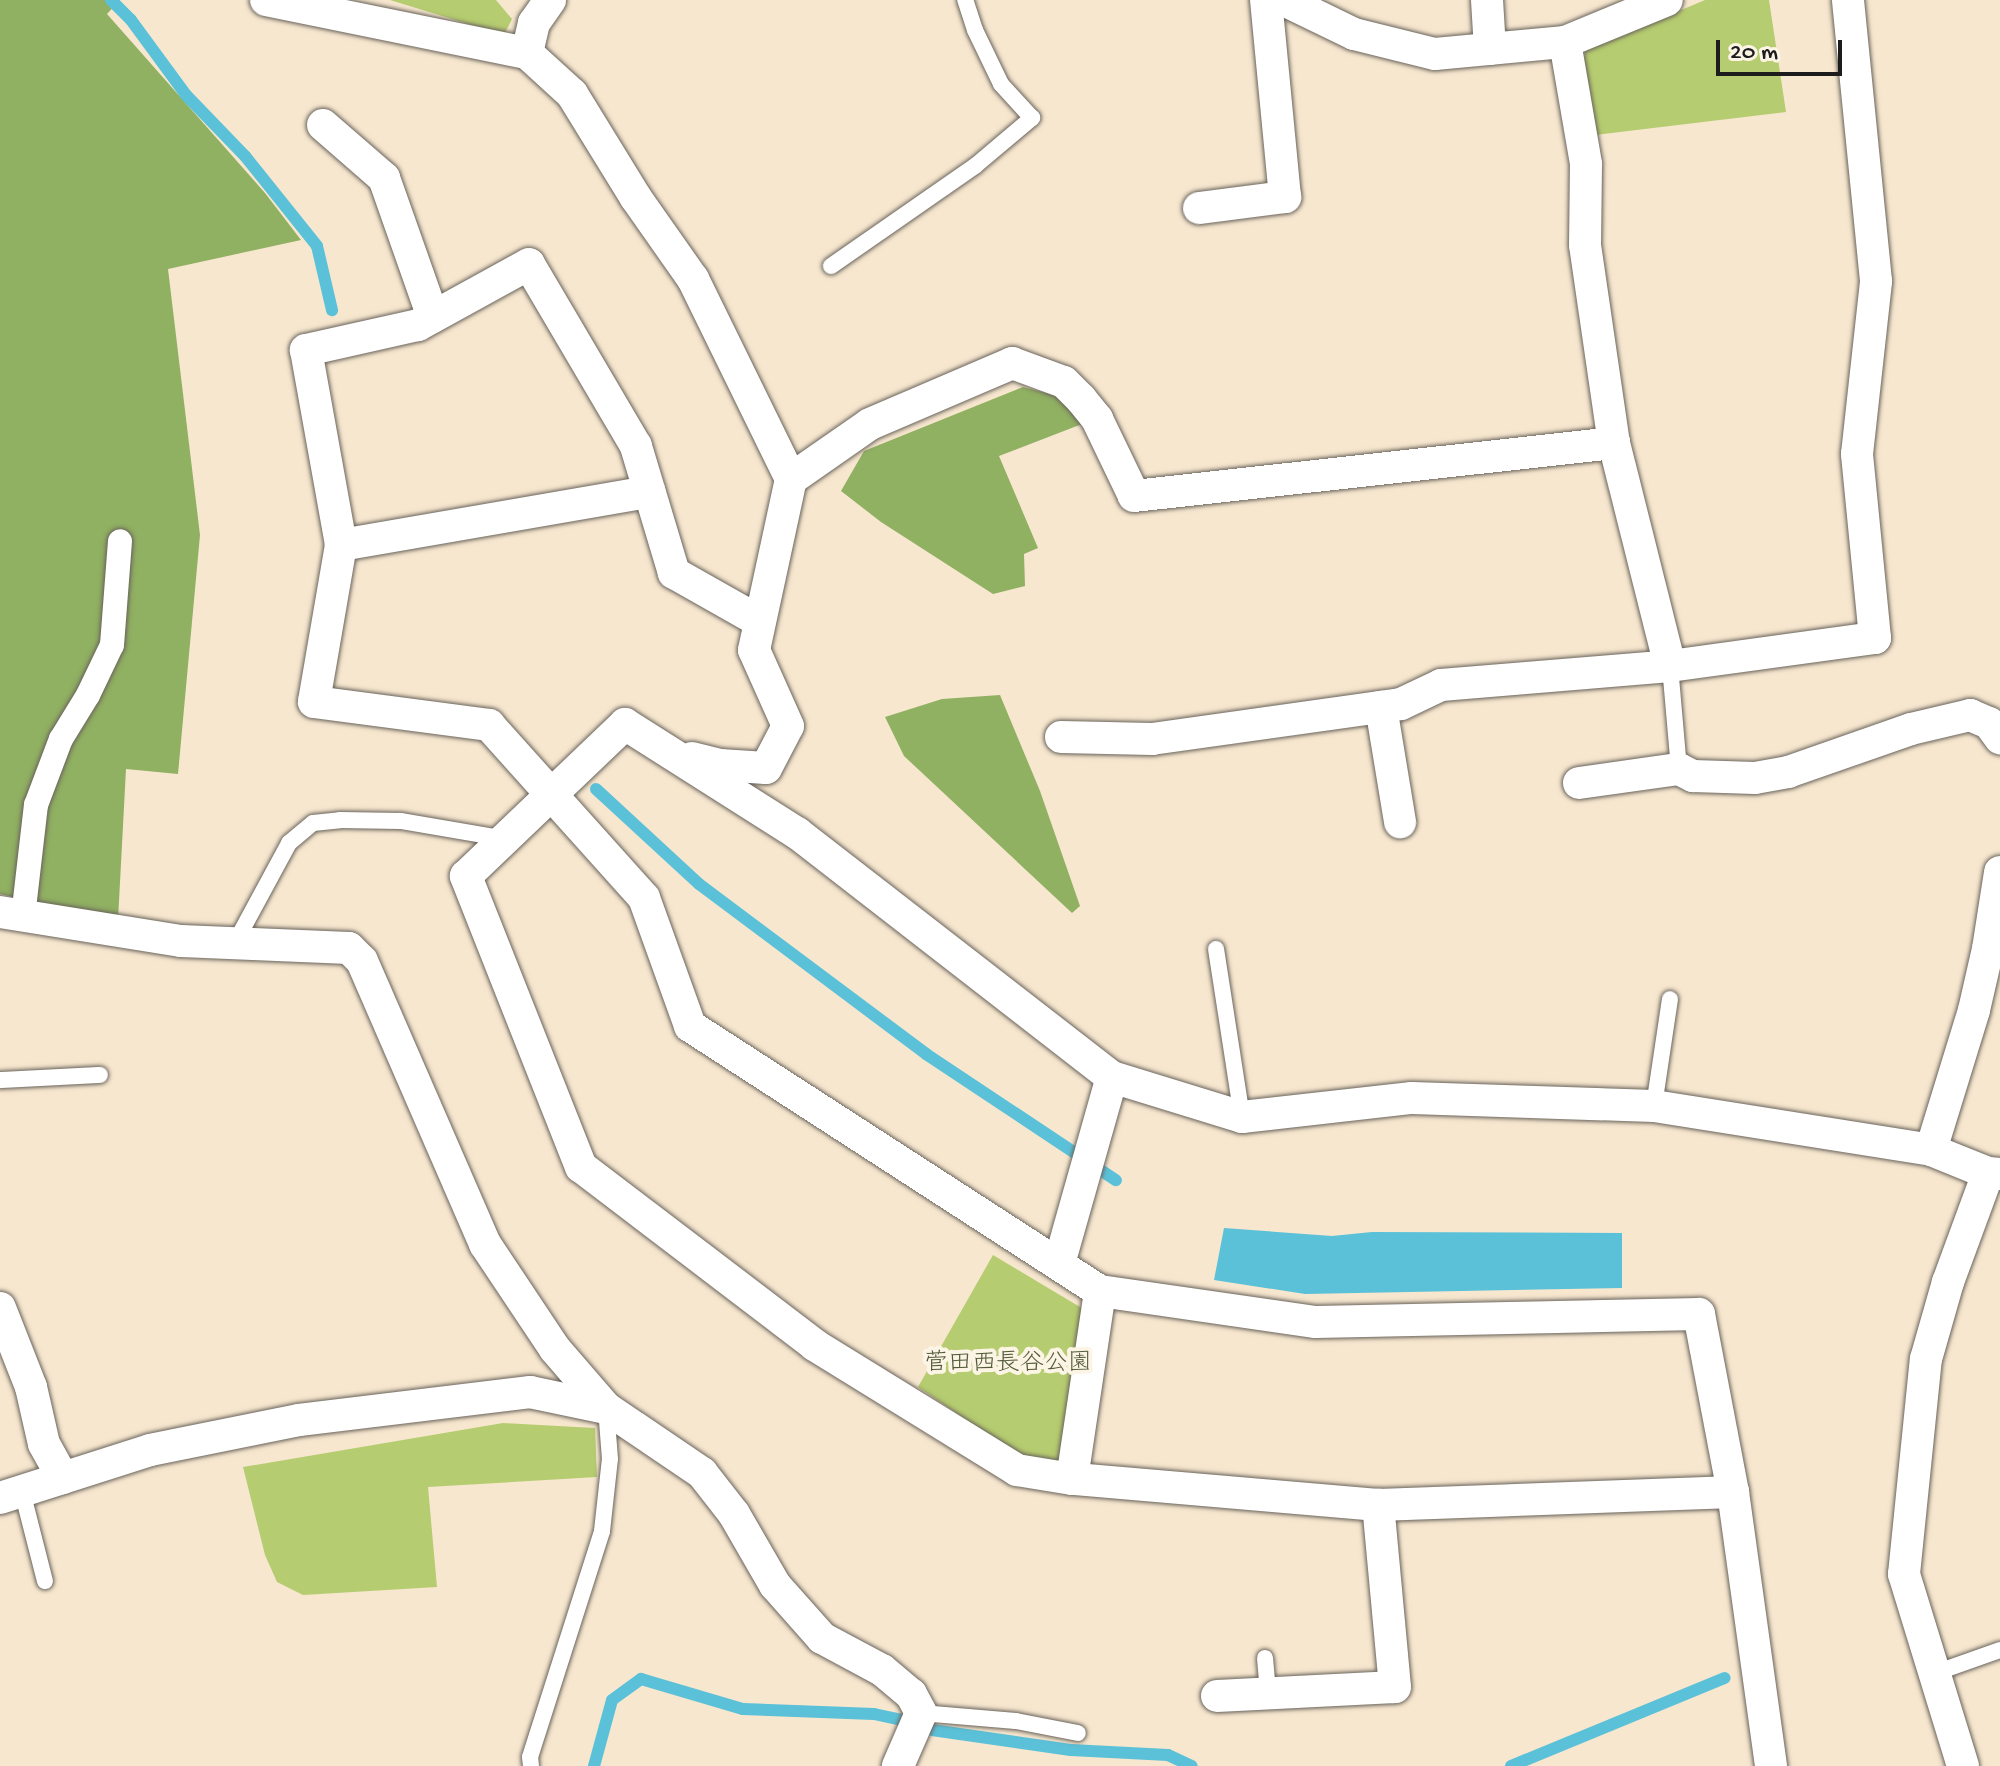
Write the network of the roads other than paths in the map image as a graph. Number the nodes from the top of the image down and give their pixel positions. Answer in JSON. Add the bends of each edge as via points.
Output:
{"nodes":[{"id":1,"x":266,"y":0,"type":"edge"},
{"id":2,"x":550,"y":0,"type":"edge"},
{"id":3,"x":965,"y":0,"type":"edge"},
{"id":4,"x":1266,"y":0,"type":"edge"},
{"id":5,"x":1284,"y":0,"type":"edge"},
{"id":6,"x":1487,"y":0,"type":"edge"},
{"id":7,"x":1667,"y":0,"type":"edge"},
{"id":8,"x":1848,"y":0,"type":"edge"},
{"id":9,"x":338,"y":8,"type":"edge"},
{"id":10,"x":1565,"y":42,"type":"junction"},
{"id":11,"x":1490,"y":49,"type":"junction"},
{"id":12,"x":527,"y":53,"type":"junction"},
{"id":13,"x":323,"y":125,"type":"dead end"},
{"id":14,"x":1199,"y":208,"type":"dead end"},
{"id":15,"x":831,"y":266,"type":"dead end"},
{"id":16,"x":433,"y":317,"type":"junction"},
{"id":17,"x":1614,"y":443,"type":"junction"},
{"id":18,"x":791,"y":479,"type":"junction"},
{"id":19,"x":649,"y":492,"type":"junction"},
{"id":20,"x":120,"y":541,"type":"dead end"},
{"id":21,"x":341,"y":545,"type":"junction"},
{"id":22,"x":759,"y":621,"type":"junction"},
{"id":23,"x":1670,"y":666,"type":"junction"},
{"id":24,"x":1381,"y":707,"type":"junction"},
{"id":25,"x":1061,"y":737,"type":"dead end"},
{"id":26,"x":2000,"y":738,"type":"edge"},
{"id":27,"x":670,"y":752,"type":"junction"},
{"id":28,"x":1679,"y":769,"type":"junction"},
{"id":29,"x":1579,"y":783,"type":"dead end"},
{"id":30,"x":551,"y":796,"type":"junction"},
{"id":31,"x":1400,"y":822,"type":"dead end"},
{"id":32,"x":507,"y":839,"type":"junction"},
{"id":33,"x":2000,"y":872,"type":"edge"},
{"id":34,"x":6,"y":914,"type":"edge"},
{"id":35,"x":235,"y":943,"type":"junction"},
{"id":36,"x":1216,"y":949,"type":"dead end"},
{"id":37,"x":1670,"y":999,"type":"dead end"},
{"id":38,"x":100,"y":1075,"type":"dead end"},
{"id":39,"x":1112,"y":1077,"type":"junction"},
{"id":40,"x":0,"y":1080,"type":"edge"},
{"id":41,"x":1654,"y":1106,"type":"junction"},
{"id":42,"x":1242,"y":1117,"type":"junction"},
{"id":43,"x":1931,"y":1150,"type":"junction"},
{"id":44,"x":1994,"y":1174,"type":"edge"},
{"id":45,"x":1059,"y":1264,"type":"junction"},
{"id":46,"x":1100,"y":1291,"type":"junction"},
{"id":47,"x":0,"y":1308,"type":"edge"},
{"id":48,"x":606,"y":1408,"type":"junction"},
{"id":49,"x":63,"y":1478,"type":"junction"},
{"id":50,"x":1072,"y":1479,"type":"junction"},
{"id":51,"x":1733,"y":1492,"type":"junction"},
{"id":52,"x":11,"y":1494,"type":"edge"},
{"id":53,"x":1378,"y":1505,"type":"junction"},
{"id":54,"x":45,"y":1581,"type":"dead end"},
{"id":55,"x":2000,"y":1650,"type":"edge"},
{"id":56,"x":1265,"y":1658,"type":"dead end"},
{"id":57,"x":1935,"y":1673,"type":"junction"},
{"id":58,"x":1268,"y":1694,"type":"junction"},
{"id":59,"x":1217,"y":1696,"type":"dead end"},
{"id":60,"x":921,"y":1713,"type":"junction"},
{"id":61,"x":1078,"y":1733,"type":"dead end"},
{"id":62,"x":531,"y":1766,"type":"edge"},
{"id":63,"x":898,"y":1766,"type":"edge"},
{"id":64,"x":1771,"y":1766,"type":"edge"},
{"id":65,"x":1963,"y":1766,"type":"edge"}],
"edges":[{"from":1,"to":9,"type":"street"},
{"from":2,"to":12,"type":"street","via":[[534,23]]},
{"from":3,"to":15,"type":"lane","via":[[1001,84],[1032,118],[975,166]]},
{"from":4,"to":14,"type":"street","via":[[1285,197]]},
{"from":5,"to":11,"type":"street","via":[[1354,34],[1435,54]]},
{"from":6,"to":11,"type":"street"},
{"from":7,"to":10,"type":"street"},
{"from":8,"to":23,"type":"street","via":[[1876,281],[1857,454],[1875,638]]},
{"from":9,"to":12,"type":"street"},
{"from":10,"to":11,"type":"street"},
{"from":10,"to":17,"type":"street","via":[[1586,164],[1585,245]]},
{"from":12,"to":18,"type":"street","via":[[572,94],[693,279]]},
{"from":13,"to":16,"type":"street","via":[[384,178]]},
{"from":16,"to":19,"type":"street","via":[[529,264],[636,446]]},
{"from":16,"to":21,"type":"street","via":[[306,350]]},
{"from":17,"to":18,"type":"street","via":[[1134,496],[1097,419],[1081,399],[1064,382],[1012,363],[870,424]]},
{"from":17,"to":23,"type":"street"},
{"from":18,"to":22,"type":"street"},
{"from":19,"to":21,"type":"street"},
{"from":19,"to":22,"type":"street","via":[[674,573]]},
{"from":20,"to":34,"type":"street","via":[[112,645],[61,739],[36,805]]},
{"from":21,"to":30,"type":"street","via":[[314,702],[489,725]]},
{"from":22,"to":27,"type":"street","via":[[754,650],[788,726],[766,768],[720,765]]},
{"from":23,"to":24,"type":"street","via":[[1441,685],[1401,704]]},
{"from":23,"to":28,"type":"lane"},
{"from":24,"to":25,"type":"street","via":[[1152,739]]},
{"from":24,"to":31,"type":"street"},
{"from":26,"to":28,"type":"street","via":[[1989,723],[1970,715],[1911,729],[1788,772],[1755,778],[1693,776]]},
{"from":27,"to":30,"type":"street","via":[[625,724]]},
{"from":27,"to":39,"type":"street","via":[[797,833]]},
{"from":28,"to":29,"type":"street"},
{"from":30,"to":32,"type":"street"},
{"from":30,"to":45,"type":"street","via":[[644,898],[690,1026]]},
{"from":32,"to":35,"type":"lane","via":[[401,821],[313,823],[289,843]]},
{"from":32,"to":50,"type":"street","via":[[466,876],[581,1167],[815,1345],[1017,1470]]},
{"from":33,"to":43,"type":"street","via":[[1974,1010]]},
{"from":34,"to":35,"type":"street","via":[[181,941]]},
{"from":35,"to":48,"type":"street","via":[[349,948],[362,961],[485,1244],[555,1349]]},
{"from":36,"to":42,"type":"lane"},
{"from":37,"to":41,"type":"lane"},
{"from":38,"to":40,"type":"lane"},
{"from":39,"to":42,"type":"street"},
{"from":39,"to":45,"type":"street"},
{"from":41,"to":42,"type":"street","via":[[1412,1098]]},
{"from":41,"to":43,"type":"street"},
{"from":43,"to":44,"type":"street"},
{"from":44,"to":57,"type":"street","via":[[1948,1282],[1926,1359],[1904,1574]]},
{"from":45,"to":46,"type":"street"},
{"from":46,"to":50,"type":"street"},
{"from":46,"to":51,"type":"street","via":[[1316,1322],[1699,1314]]},
{"from":47,"to":49,"type":"street","via":[[31,1387],[44,1444]]},
{"from":48,"to":49,"type":"street","via":[[530,1392],[314,1418],[150,1450]]},
{"from":48,"to":60,"type":"street","via":[[702,1473],[734,1514],[775,1585],[822,1638],[882,1670],[911,1694]]},
{"from":48,"to":62,"type":"lane","via":[[610,1459],[602,1531]]},
{"from":49,"to":52,"type":"street"},
{"from":50,"to":53,"type":"street"},
{"from":51,"to":53,"type":"street"},
{"from":51,"to":64,"type":"street"},
{"from":52,"to":54,"type":"lane"},
{"from":53,"to":58,"type":"street","via":[[1395,1687]]},
{"from":55,"to":57,"type":"lane"},
{"from":56,"to":58,"type":"lane"},
{"from":57,"to":65,"type":"street"},
{"from":58,"to":59,"type":"street"},
{"from":60,"to":61,"type":"lane","via":[[1016,1721]]},
{"from":60,"to":63,"type":"street"}]}
